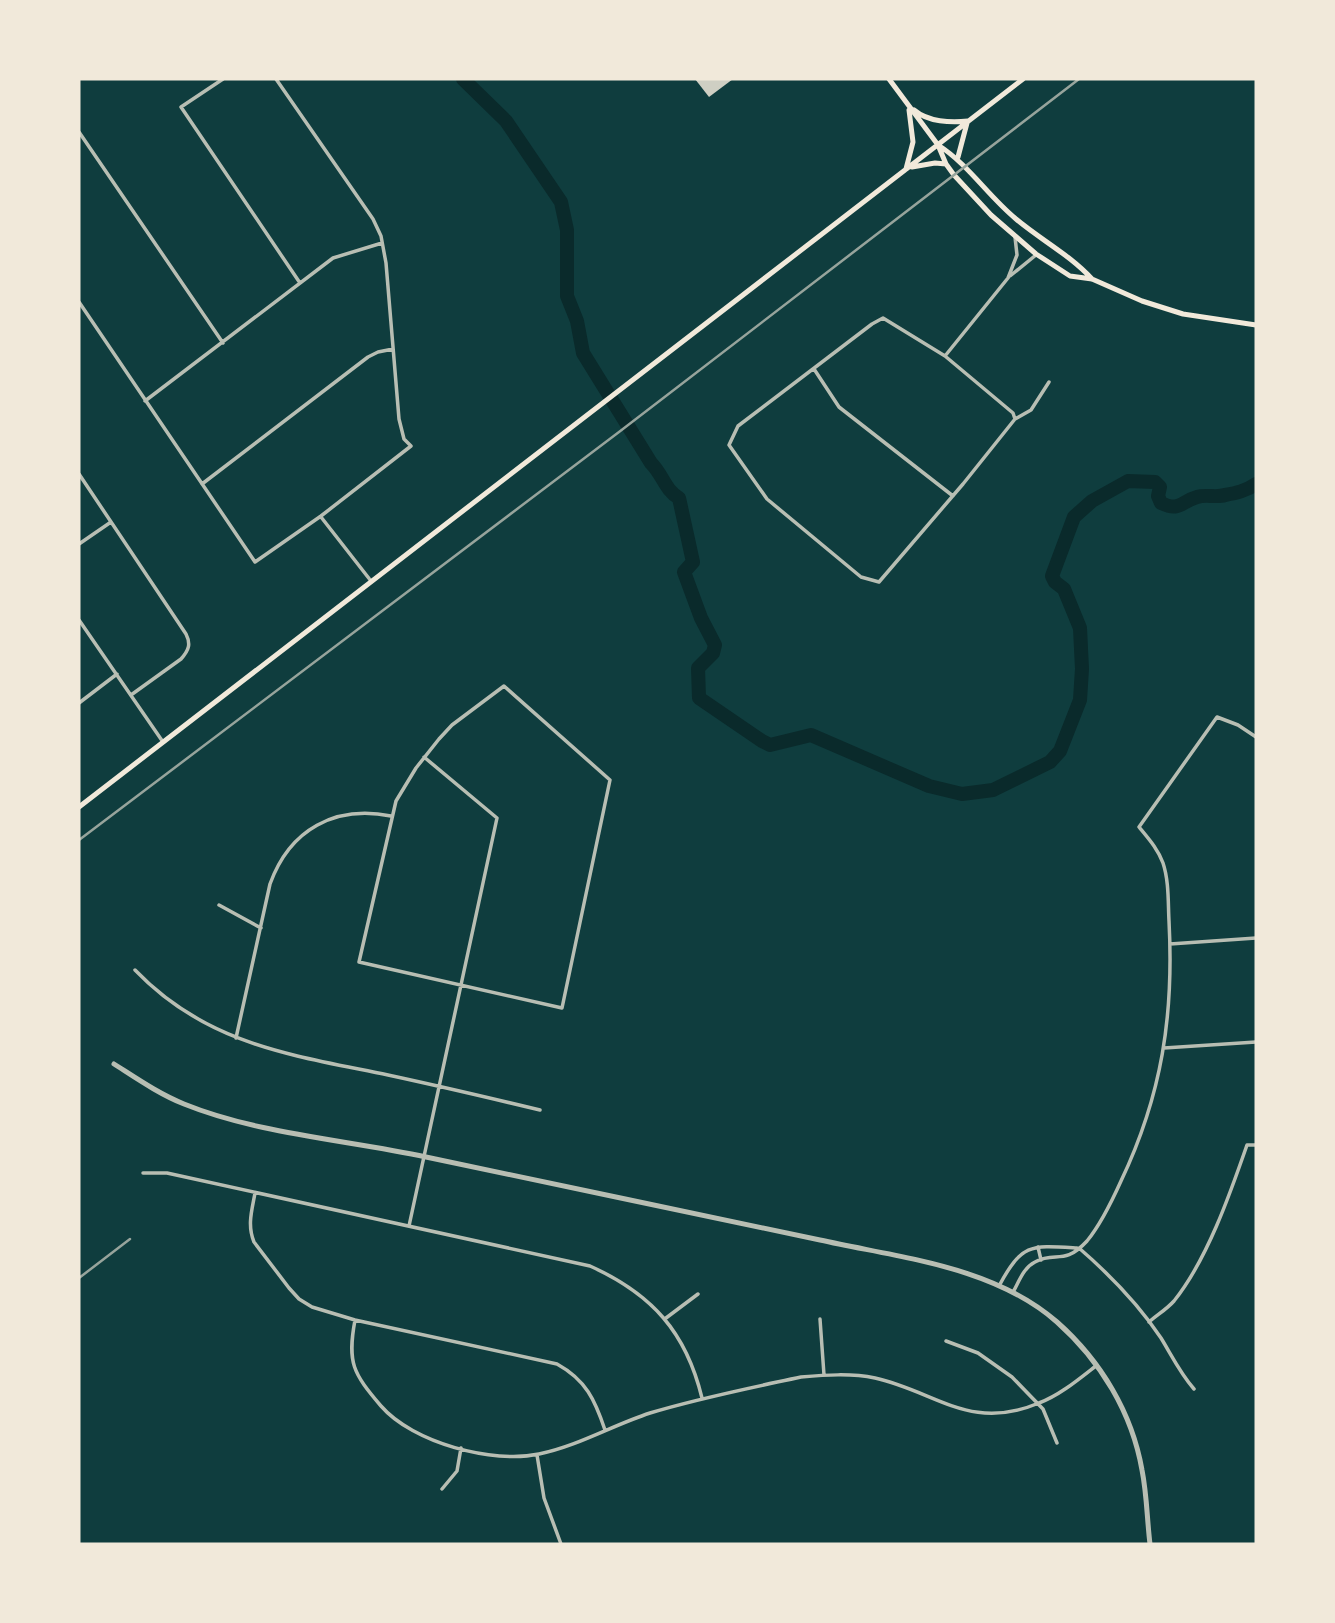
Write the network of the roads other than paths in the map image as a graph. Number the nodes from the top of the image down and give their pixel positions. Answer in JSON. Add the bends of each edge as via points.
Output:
{"nodes":[{"id":1,"x":223,"y":79,"type":"edge"},
{"id":2,"x":276,"y":79,"type":"edge"},
{"id":3,"x":889,"y":79,"type":"edge"},
{"id":4,"x":1023,"y":79,"type":"edge"},
{"id":5,"x":907,"y":103,"type":"junction"},
{"id":6,"x":968,"y":121,"type":"junction"},
{"id":7,"x":79,"y":132,"type":"edge"},
{"id":8,"x":938,"y":145,"type":"junction"},
{"id":9,"x":958,"y":157,"type":"junction"},
{"id":10,"x":946,"y":164,"type":"junction"},
{"id":11,"x":906,"y":169,"type":"junction"},
{"id":12,"x":1015,"y":237,"type":"junction"},
{"id":13,"x":382,"y":243,"type":"junction"},
{"id":14,"x":1036,"y":254,"type":"junction"},
{"id":15,"x":1008,"y":278,"type":"junction"},
{"id":16,"x":1092,"y":279,"type":"junction"},
{"id":17,"x":300,"y":283,"type":"junction"},
{"id":18,"x":79,"y":302,"type":"edge"},
{"id":19,"x":1256,"y":325,"type":"edge"},
{"id":20,"x":223,"y":343,"type":"junction"},
{"id":21,"x":393,"y":349,"type":"junction"},
{"id":22,"x":945,"y":356,"type":"junction"},
{"id":23,"x":814,"y":369,"type":"junction"},
{"id":24,"x":1049,"y":382,"type":"dead end"},
{"id":25,"x":145,"y":401,"type":"junction"},
{"id":26,"x":1015,"y":419,"type":"junction"},
{"id":27,"x":79,"y":474,"type":"edge"},
{"id":28,"x":202,"y":484,"type":"junction"},
{"id":29,"x":953,"y":496,"type":"junction"},
{"id":30,"x":321,"y":516,"type":"junction"},
{"id":31,"x":111,"y":523,"type":"junction"},
{"id":32,"x":79,"y":544,"type":"edge"},
{"id":33,"x":371,"y":581,"type":"junction"},
{"id":34,"x":79,"y":621,"type":"edge"},
{"id":35,"x":117,"y":674,"type":"junction"},
{"id":36,"x":131,"y":695,"type":"junction"},
{"id":37,"x":79,"y":702,"type":"edge"},
{"id":38,"x":1256,"y":737,"type":"edge"},
{"id":39,"x":163,"y":742,"type":"junction"},
{"id":40,"x":424,"y":757,"type":"junction"},
{"id":41,"x":79,"y":807,"type":"edge"},
{"id":42,"x":391,"y":816,"type":"junction"},
{"id":43,"x":219,"y":905,"type":"dead end"},
{"id":44,"x":261,"y":928,"type":"junction"},
{"id":45,"x":1256,"y":939,"type":"edge"},
{"id":46,"x":1170,"y":944,"type":"junction"},
{"id":47,"x":135,"y":970,"type":"dead end"},
{"id":48,"x":460,"y":984,"type":"junction"},
{"id":49,"x":236,"y":1038,"type":"junction"},
{"id":50,"x":1256,"y":1042,"type":"edge"},
{"id":51,"x":1164,"y":1048,"type":"junction"},
{"id":52,"x":114,"y":1064,"type":"dead end"},
{"id":53,"x":438,"y":1086,"type":"junction"},
{"id":54,"x":540,"y":1110,"type":"dead end"},
{"id":55,"x":1256,"y":1145,"type":"edge"},
{"id":56,"x":423,"y":1156,"type":"junction"},
{"id":57,"x":143,"y":1173,"type":"dead end"},
{"id":58,"x":256,"y":1193,"type":"junction"},
{"id":59,"x":409,"y":1226,"type":"junction"},
{"id":60,"x":1038,"y":1247,"type":"junction"},
{"id":61,"x":1079,"y":1248,"type":"junction"},
{"id":62,"x":1041,"y":1260,"type":"junction"},
{"id":63,"x":999,"y":1286,"type":"junction"},
{"id":64,"x":1013,"y":1292,"type":"junction"},
{"id":65,"x":698,"y":1294,"type":"dead end"},
{"id":66,"x":666,"y":1318,"type":"junction"},
{"id":67,"x":820,"y":1319,"type":"dead end"},
{"id":68,"x":355,"y":1320,"type":"junction"},
{"id":69,"x":1149,"y":1322,"type":"junction"},
{"id":70,"x":946,"y":1341,"type":"dead end"},
{"id":71,"x":1097,"y":1366,"type":"junction"},
{"id":72,"x":824,"y":1375,"type":"junction"},
{"id":73,"x":1194,"y":1389,"type":"dead end"},
{"id":74,"x":703,"y":1399,"type":"junction"},
{"id":75,"x":1038,"y":1404,"type":"junction"},
{"id":76,"x":606,"y":1430,"type":"junction"},
{"id":77,"x":1057,"y":1443,"type":"dead end"},
{"id":78,"x":461,"y":1448,"type":"junction"},
{"id":79,"x":537,"y":1455,"type":"junction"},
{"id":80,"x":442,"y":1489,"type":"dead end"},
{"id":81,"x":561,"y":1544,"type":"edge"},
{"id":82,"x":1150,"y":1544,"type":"edge"}],
"edges":[{"from":1,"to":17,"type":"street","via":[[181,107]]},
{"from":2,"to":13,"type":"street","via":[[373,219]]},
{"from":3,"to":5,"type":"main road"},
{"from":4,"to":6,"type":"main road"},
{"from":5,"to":6,"type":"main road","via":[[919,114],[937,120]]},
{"from":5,"to":8,"type":"main road"},
{"from":5,"to":11,"type":"main road","via":[[914,142]]},
{"from":6,"to":8,"type":"main road"},
{"from":6,"to":9,"type":"main road"},
{"from":7,"to":20,"type":"street"},
{"from":8,"to":9,"type":"main road"},
{"from":8,"to":10,"type":"main road"},
{"from":8,"to":11,"type":"main road"},
{"from":9,"to":16,"type":"main road","via":[[1002,207]]},
{"from":10,"to":11,"type":"main road"},
{"from":10,"to":12,"type":"main road"},
{"from":11,"to":33,"type":"main road"},
{"from":12,"to":14,"type":"main road"},
{"from":12,"to":15,"type":"street","via":[[1017,256]]},
{"from":13,"to":17,"type":"street","via":[[340,255]]},
{"from":13,"to":21,"type":"street"},
{"from":14,"to":15,"type":"street"},
{"from":14,"to":16,"type":"main road","via":[[1070,276]]},
{"from":15,"to":22,"type":"street"},
{"from":16,"to":19,"type":"main road","via":[[1183,314]]},
{"from":17,"to":20,"type":"street"},
{"from":18,"to":25,"type":"street"},
{"from":20,"to":25,"type":"street"},
{"from":21,"to":28,"type":"street","via":[[368,357]]},
{"from":21,"to":30,"type":"street","via":[[398,419],[411,446]]},
{"from":22,"to":23,"type":"street","via":[[883,318]]},
{"from":22,"to":26,"type":"street"},
{"from":23,"to":29,"type":"street","via":[[839,407]]},
{"from":23,"to":29,"type":"street","via":[[738,426],[729,445],[767,499],[861,577],[879,582]]},
{"from":24,"to":26,"type":"street","via":[[1031,410]]},
{"from":25,"to":28,"type":"street"},
{"from":26,"to":29,"type":"street"},
{"from":27,"to":31,"type":"street"},
{"from":28,"to":30,"type":"street","via":[[254,562]]},
{"from":30,"to":33,"type":"street"},
{"from":31,"to":32,"type":"street"},
{"from":31,"to":36,"type":"street","via":[[190,643],[181,659]]},
{"from":33,"to":39,"type":"main road"},
{"from":34,"to":35,"type":"street"},
{"from":35,"to":36,"type":"street"},
{"from":35,"to":37,"type":"street"},
{"from":36,"to":39,"type":"street"},
{"from":38,"to":46,"type":"street","via":[[1217,717],[1139,827],[1163,862]]},
{"from":39,"to":41,"type":"main road"},
{"from":40,"to":42,"type":"street"},
{"from":40,"to":48,"type":"street","via":[[497,818]]},
{"from":40,"to":48,"type":"street","via":[[452,725],[504,686],[610,780],[562,1008]]},
{"from":42,"to":44,"type":"street","via":[[349,813],[310,830],[277,865]]},
{"from":42,"to":48,"type":"street","via":[[359,962]]},
{"from":43,"to":44,"type":"street"},
{"from":44,"to":49,"type":"street"},
{"from":45,"to":46,"type":"street"},
{"from":46,"to":51,"type":"street"},
{"from":47,"to":49,"type":"street","via":[[179,1009]]},
{"from":48,"to":53,"type":"street"},
{"from":49,"to":53,"type":"street","via":[[274,1051]]},
{"from":50,"to":51,"type":"street"},
{"from":51,"to":61,"type":"street","via":[[1135,1152],[1114,1197]]},
{"from":52,"to":56,"type":"street","via":[[162,1093],[212,1115]]},
{"from":53,"to":54,"type":"street"},
{"from":53,"to":56,"type":"street"},
{"from":55,"to":69,"type":"street","via":[[1247,1145],[1226,1204],[1191,1273],[1174,1301]]},
{"from":56,"to":59,"type":"street"},
{"from":56,"to":63,"type":"street","via":[[952,1269]]},
{"from":57,"to":58,"type":"street","via":[[167,1173]]},
{"from":58,"to":59,"type":"street"},
{"from":58,"to":68,"type":"street","via":[[250,1233],[289,1288],[312,1307]]},
{"from":59,"to":66,"type":"street","via":[[590,1266],[630,1286]]},
{"from":60,"to":61,"type":"street"},
{"from":60,"to":62,"type":"street"},
{"from":60,"to":63,"type":"street","via":[[1018,1255]]},
{"from":61,"to":62,"type":"street","via":[[1064,1258]]},
{"from":61,"to":69,"type":"street"},
{"from":62,"to":64,"type":"street","via":[[1023,1273]]},
{"from":63,"to":64,"type":"street"},
{"from":64,"to":71,"type":"street","via":[[1055,1321]]},
{"from":65,"to":66,"type":"street"},
{"from":66,"to":74,"type":"street","via":[[690,1359]]},
{"from":67,"to":72,"type":"street"},
{"from":68,"to":76,"type":"street","via":[[557,1364],[589,1389]]},
{"from":68,"to":78,"type":"street","via":[[351,1359],[368,1391],[404,1428]]},
{"from":69,"to":73,"type":"street"},
{"from":70,"to":75,"type":"street","via":[[996,1364]]},
{"from":71,"to":75,"type":"street"},
{"from":71,"to":82,"type":"street","via":[[1120,1404],[1137,1447]]},
{"from":72,"to":74,"type":"street"},
{"from":72,"to":75,"type":"street","via":[[874,1378],[956,1409],[983,1413]]},
{"from":74,"to":76,"type":"street"},
{"from":75,"to":77,"type":"street"},
{"from":76,"to":79,"type":"street"},
{"from":78,"to":79,"type":"street","via":[[494,1455]]},
{"from":78,"to":80,"type":"street","via":[[457,1472]]},
{"from":79,"to":81,"type":"street","via":[[544,1498]]}]}
